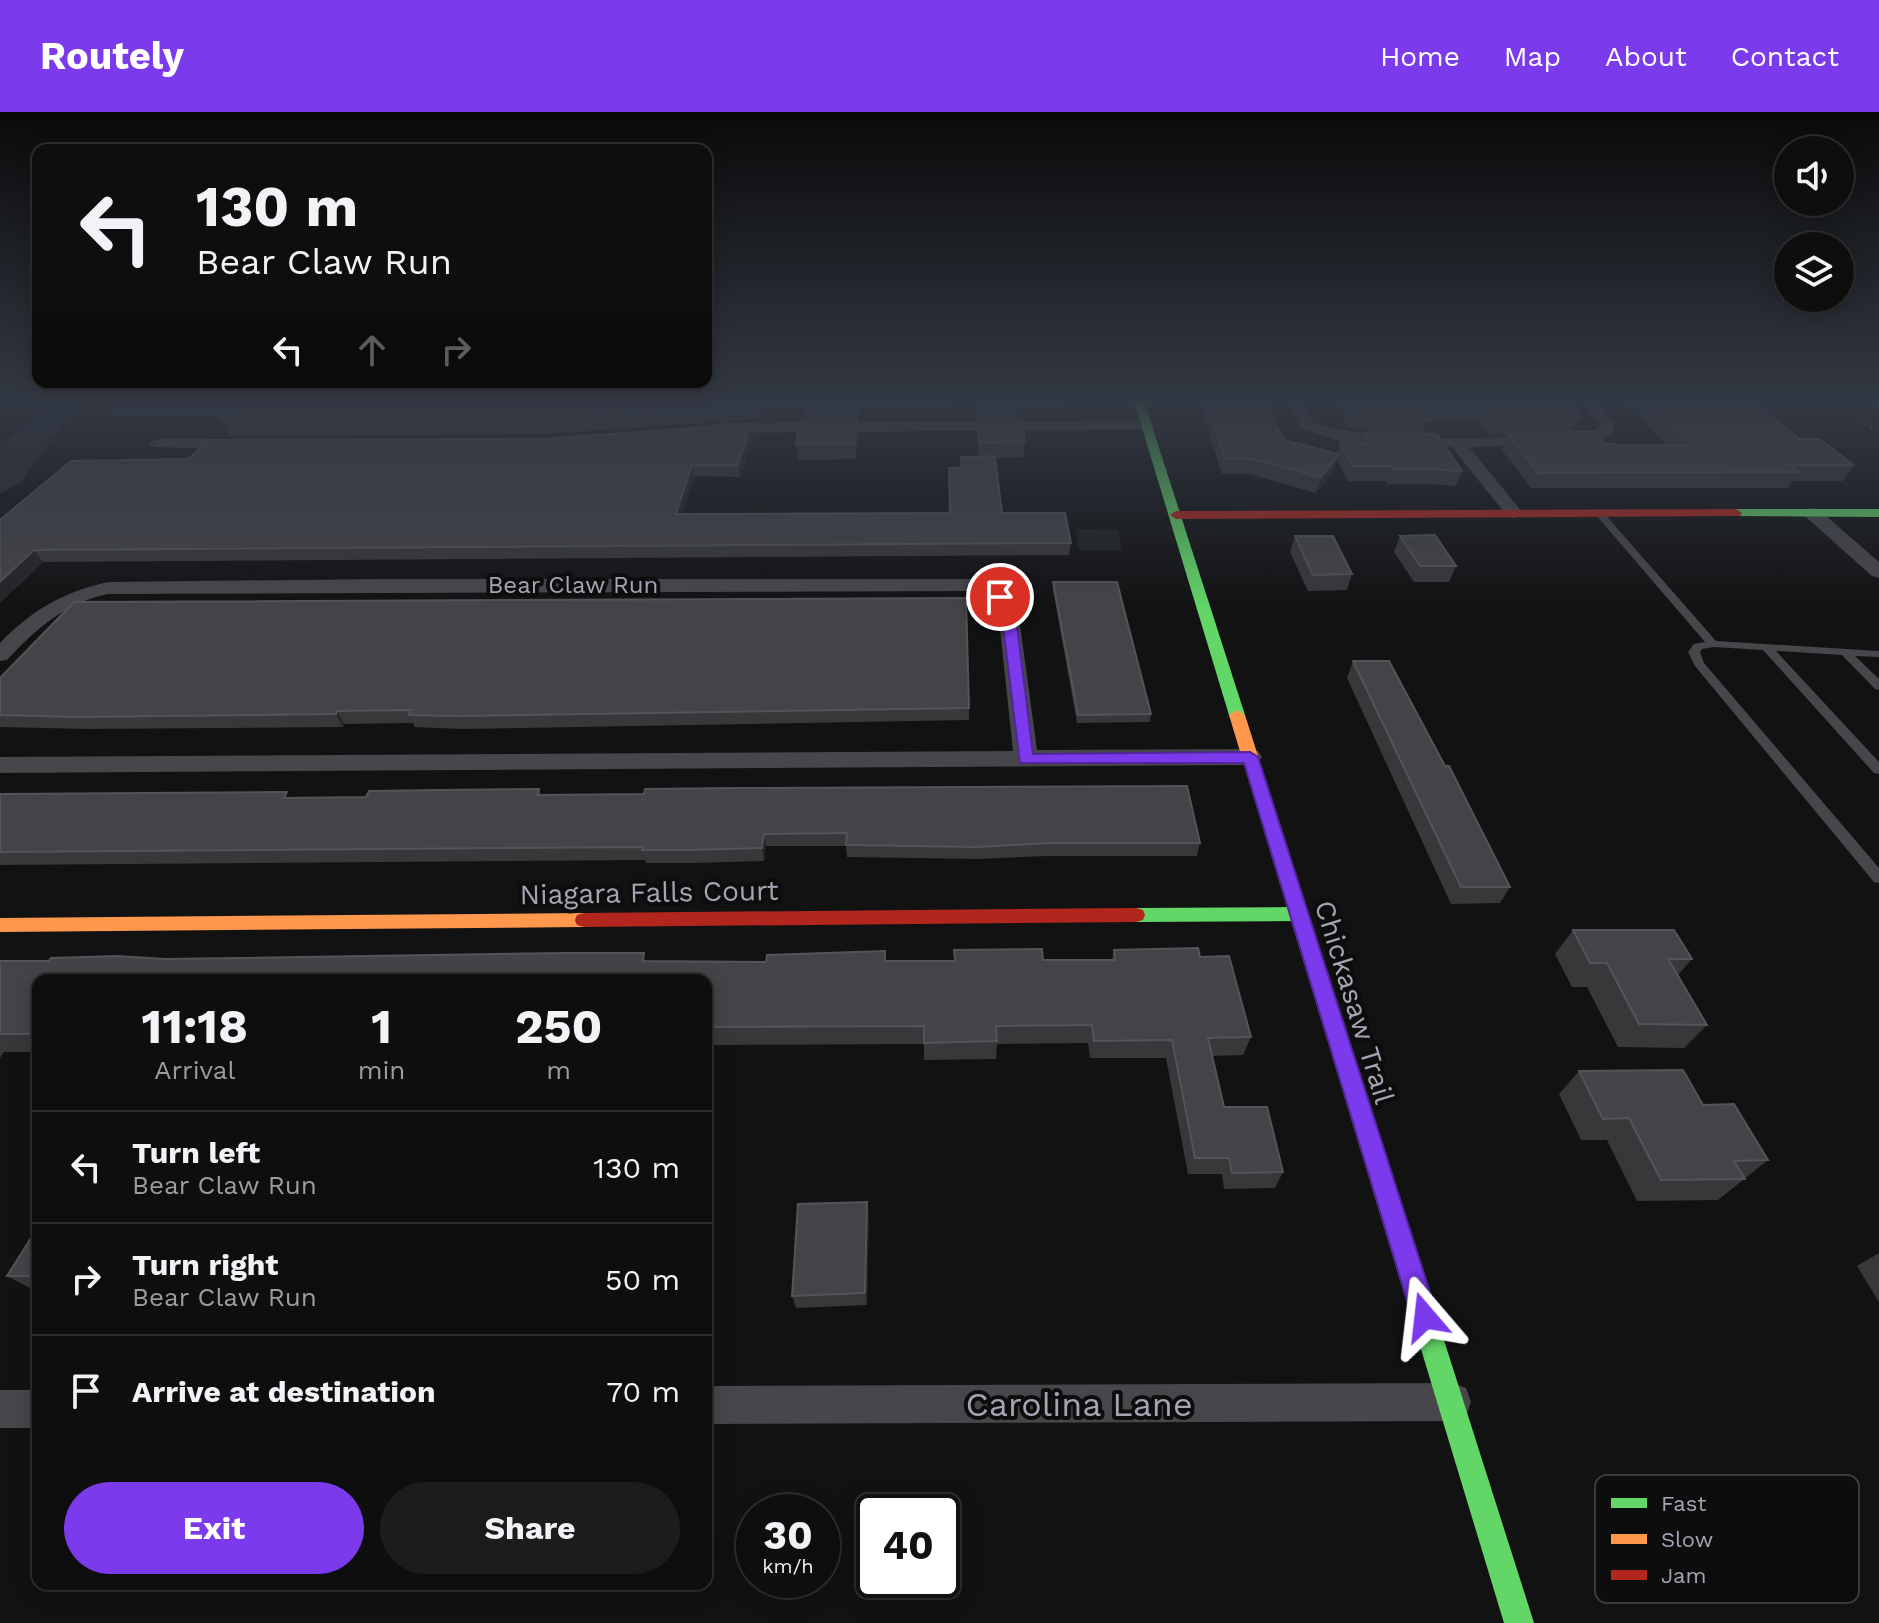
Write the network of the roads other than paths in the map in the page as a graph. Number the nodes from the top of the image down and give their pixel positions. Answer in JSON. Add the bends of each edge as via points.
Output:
{"nodes":[{"id":1,"x":1161,"y":469,"type":"edge"},
{"id":2,"x":1478,"y":469,"type":"edge"},
{"id":3,"x":1514,"y":513,"type":"junction"},
{"id":4,"x":1599,"y":513,"type":"junction"},
{"id":5,"x":1812,"y":513,"type":"junction"},
{"id":6,"x":1878,"y":514,"type":"edge"},
{"id":7,"x":1176,"y":515,"type":"junction"},
{"id":8,"x":1879,"y":572,"type":"edge"},
{"id":9,"x":1713,"y":644,"type":"junction"},
{"id":10,"x":1766,"y":647,"type":"junction"},
{"id":11,"x":1845,"y":652,"type":"junction"},
{"id":12,"x":1879,"y":654,"type":"edge"},
{"id":13,"x":0,"y":655,"type":"edge"},
{"id":14,"x":1879,"y":686,"type":"edge"},
{"id":15,"x":1250,"y":757,"type":"junction"},
{"id":16,"x":1026,"y":759,"type":"junction"},
{"id":17,"x":0,"y":765,"type":"edge"},
{"id":18,"x":1879,"y":770,"type":"edge"},
{"id":19,"x":1879,"y":878,"type":"edge"},
{"id":20,"x":1298,"y":914,"type":"junction"},
{"id":21,"x":0,"y":925,"type":"edge"},
{"id":22,"x":1452,"y":1402,"type":"junction"},
{"id":23,"x":712,"y":1405,"type":"edge"},
{"id":24,"x":0,"y":1409,"type":"edge"},
{"id":25,"x":32,"y":1409,"type":"edge"},
{"id":26,"x":1519,"y":1623,"type":"edge"}],
"edges":[{"from":1,"to":7,"type":"street","name":"Chickasaw Trail"},
{"from":2,"to":3,"type":"street"},
{"from":3,"to":4,"type":"street"},
{"from":3,"to":7,"type":"street"},
{"from":4,"to":5,"type":"street"},
{"from":4,"to":9,"type":"lane"},
{"from":5,"to":6,"type":"street"},
{"from":5,"to":8,"type":"street"},
{"from":7,"to":15,"type":"street","name":"Chickasaw Trail"},
{"from":9,"to":10,"type":"lane"},
{"from":9,"to":19,"type":"lane","via":[[1698,646],[1694,652],[1699,664]]},
{"from":10,"to":11,"type":"lane"},
{"from":10,"to":18,"type":"lane"},
{"from":11,"to":12,"type":"lane"},
{"from":11,"to":14,"type":"lane"},
{"from":13,"to":16,"type":"street","name":"Bear Claw Run","via":[[52,606],[108,588],[974,585],[1000,597],[1008,610]]},
{"from":15,"to":16,"type":"street"},
{"from":15,"to":20,"type":"street","name":"Chickasaw Trail"},
{"from":16,"to":17,"type":"street"},
{"from":20,"to":21,"type":"street","name":"Niagara Falls Court"},
{"from":20,"to":22,"type":"street","name":"Chickasaw Trail"},
{"from":22,"to":23,"type":"street","name":"Carolina Lane"},
{"from":22,"to":26,"type":"street","name":"Chickasaw Trail"},
{"from":24,"to":25,"type":"street"}]}
